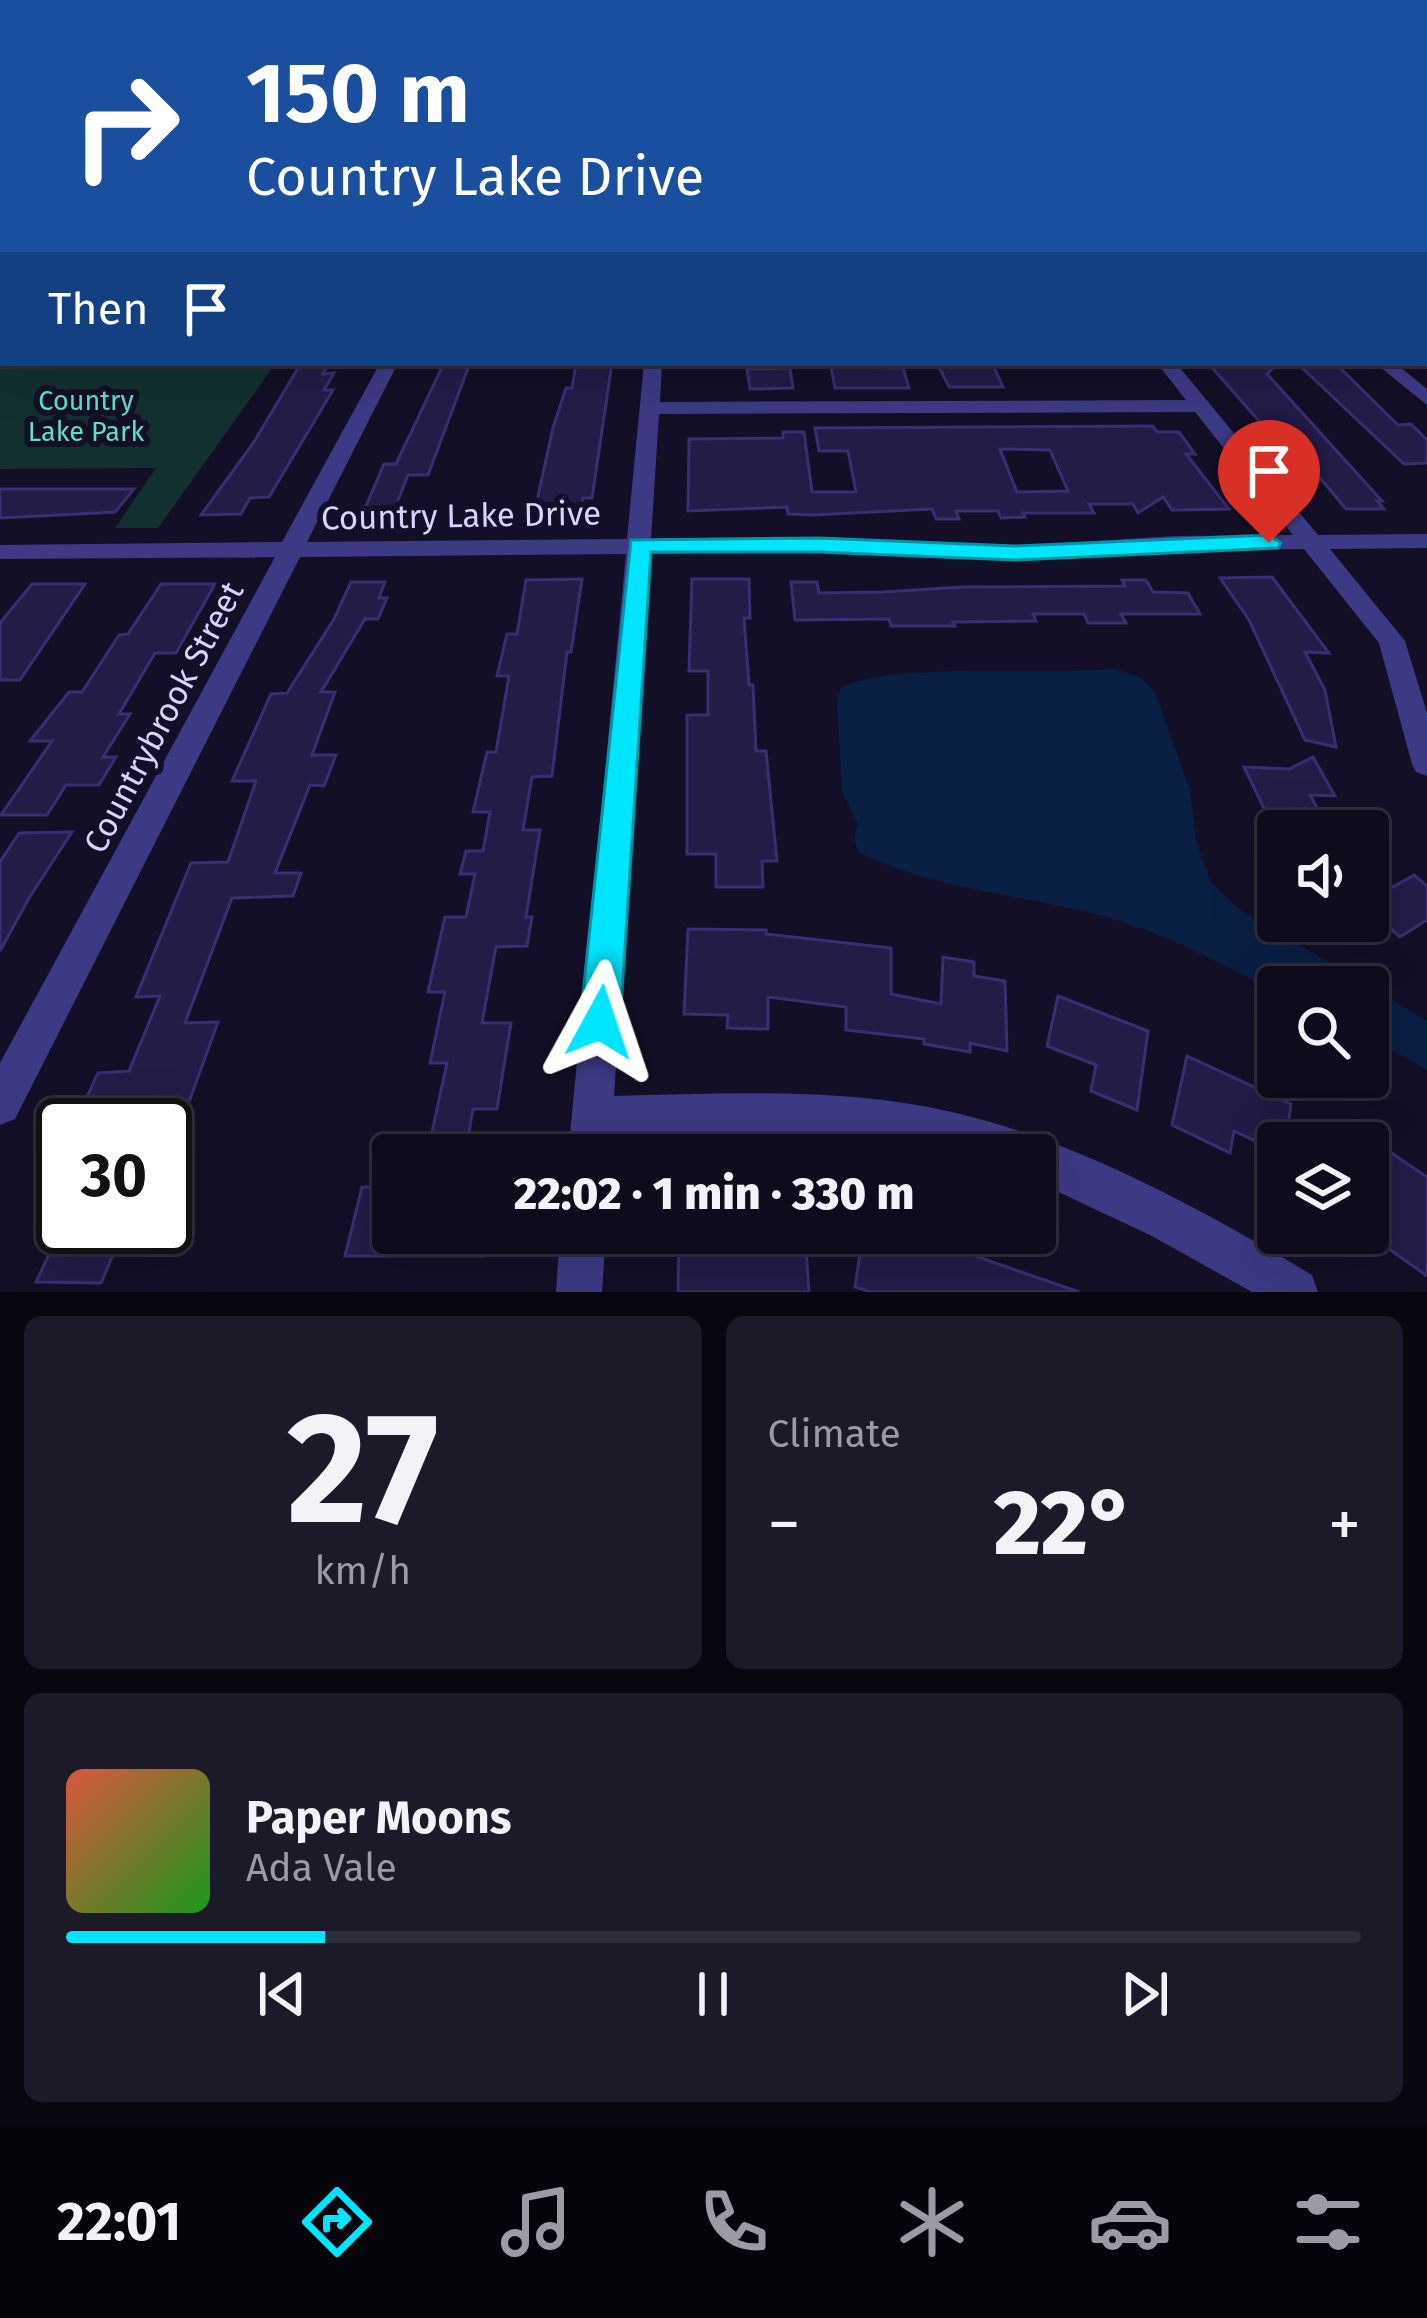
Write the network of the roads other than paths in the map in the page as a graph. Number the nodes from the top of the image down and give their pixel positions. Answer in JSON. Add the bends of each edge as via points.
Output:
{"nodes":[{"id":1,"x":387,"y":366,"type":"edge"},
{"id":2,"x":653,"y":366,"type":"edge"},
{"id":3,"x":1168,"y":366,"type":"edge"},
{"id":4,"x":1388,"y":366,"type":"edge"},
{"id":5,"x":1427,"y":399,"type":"edge"},
{"id":6,"x":1201,"y":406,"type":"junction"},
{"id":7,"x":650,"y":408,"type":"junction"},
{"id":8,"x":1427,"y":541,"type":"edge"},
{"id":9,"x":1316,"y":542,"type":"junction"},
{"id":10,"x":640,"y":545,"type":"junction"},
{"id":11,"x":291,"y":550,"type":"junction"},
{"id":12,"x":3,"y":555,"type":"edge"},
{"id":13,"x":1427,"y":764,"type":"edge"},
{"id":14,"x":0,"y":1104,"type":"edge"},
{"id":15,"x":591,"y":1134,"type":"edge"},
{"id":16,"x":612,"y":1134,"type":"edge"},
{"id":17,"x":945,"y":1134,"type":"edge"},
{"id":18,"x":1056,"y":1168,"type":"edge"},
{"id":19,"x":582,"y":1254,"type":"edge"},
{"id":20,"x":579,"y":1292,"type":"edge"},
{"id":21,"x":1295,"y":1292,"type":"edge"}],
"edges":[{"from":1,"to":11,"type":"street","name":"Countrybrook Street"},
{"from":2,"to":7,"type":"street"},
{"from":3,"to":6,"type":"street"},
{"from":4,"to":5,"type":"street"},
{"from":6,"to":7,"type":"street"},
{"from":6,"to":9,"type":"street"},
{"from":7,"to":10,"type":"street"},
{"from":8,"to":9,"type":"street","name":"Country Lake Drive"},
{"from":9,"to":10,"type":"street","name":"Country Lake Drive","via":[[1015,553]]},
{"from":9,"to":13,"type":"street","via":[[1392,641]]},
{"from":10,"to":11,"type":"street","name":"Country Lake Drive"},
{"from":10,"to":15,"type":"street"},
{"from":11,"to":12,"type":"street","name":"Country Lake Drive"},
{"from":11,"to":14,"type":"street","name":"Countrybrook Street"},
{"from":16,"to":17,"type":"street","via":[[820,1114]]},
{"from":18,"to":21,"type":"street","via":[[1222,1247]]},
{"from":19,"to":20,"type":"street"}]}
